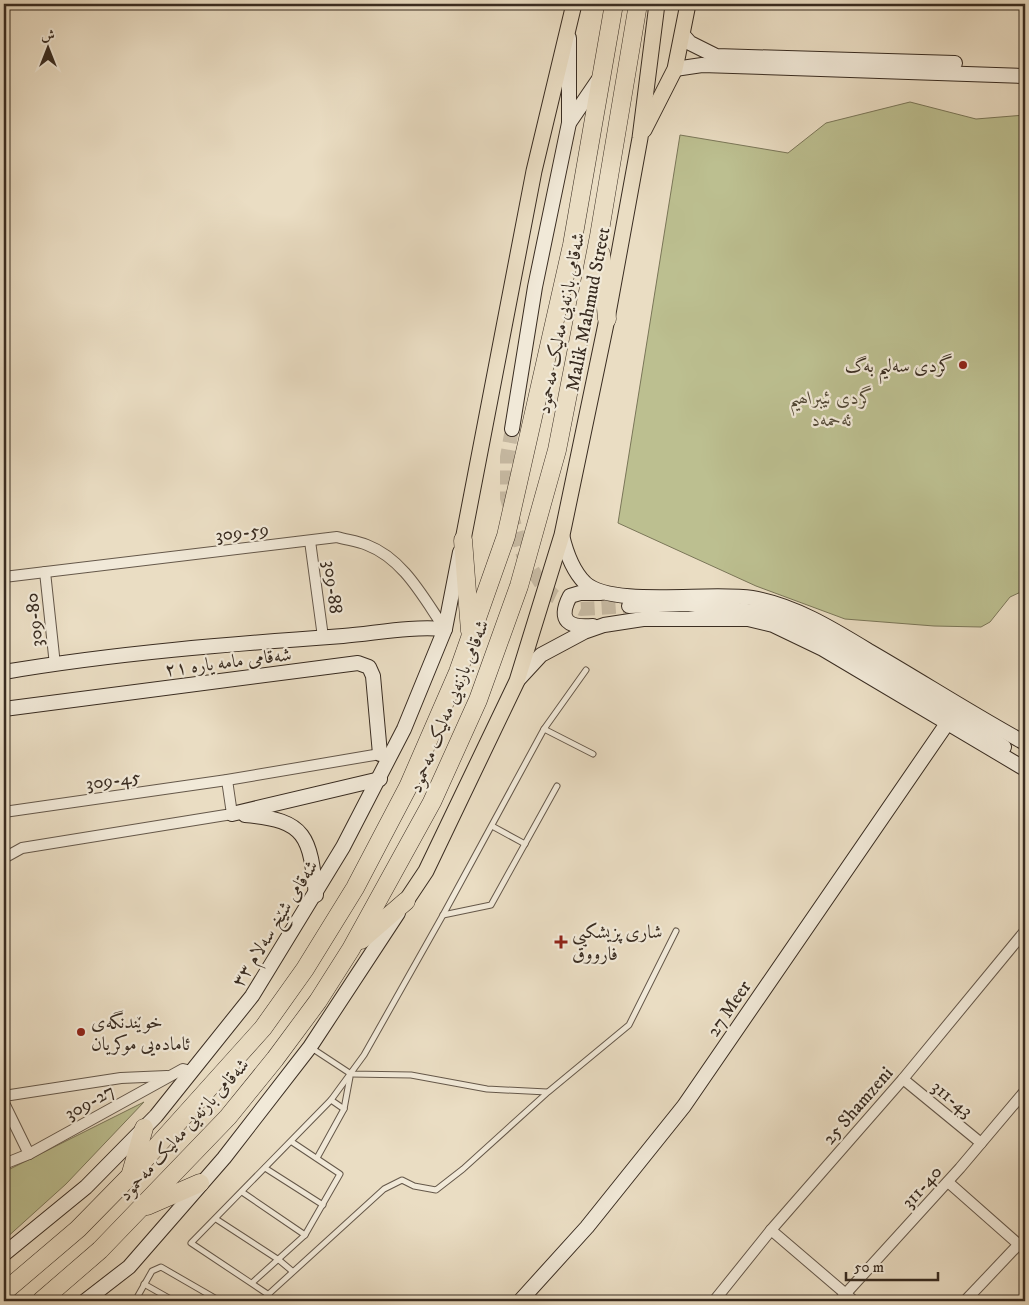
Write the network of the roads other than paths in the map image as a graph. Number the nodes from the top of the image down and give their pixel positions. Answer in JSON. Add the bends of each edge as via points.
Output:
{"nodes":[{"id":1,"x":574,"y":4,"type":"edge"},
{"id":2,"x":614,"y":4,"type":"edge"},
{"id":3,"x":638,"y":4,"type":"edge"},
{"id":4,"x":657,"y":4,"type":"edge"},
{"id":5,"x":688,"y":4,"type":"edge"},
{"id":6,"x":569,"y":24,"type":"junction"},
{"id":7,"x":682,"y":34,"type":"junction"},
{"id":8,"x":1025,"y":66,"type":"edge"},
{"id":9,"x":675,"y":70,"type":"junction"},
{"id":10,"x":1025,"y":76,"type":"edge"},
{"id":11,"x":599,"y":79,"type":"junction"},
{"id":12,"x":569,"y":123,"type":"junction"},
{"id":13,"x":640,"y":138,"type":"junction"},
{"id":14,"x":599,"y":236,"type":"junction"},
{"id":15,"x":607,"y":319,"type":"junction"},
{"id":16,"x":512,"y":429,"type":"tunnel mouth"},
{"id":17,"x":562,"y":536,"type":"junction"},
{"id":18,"x":463,"y":540,"type":"junction"},
{"id":19,"x":310,"y":541,"type":"junction"},
{"id":20,"x":45,"y":572,"type":"junction"},
{"id":21,"x":4,"y":577,"type":"edge"},
{"id":22,"x":606,"y":593,"type":"junction"},
{"id":23,"x":629,"y":606,"type":"tunnel mouth"},
{"id":24,"x":604,"y":625,"type":"junction"},
{"id":25,"x":445,"y":629,"type":"junction"},
{"id":26,"x":323,"y":637,"type":"junction"},
{"id":27,"x":470,"y":637,"type":"junction"},
{"id":28,"x":55,"y":665,"type":"junction"},
{"id":29,"x":586,"y":670,"type":"dead end"},
{"id":30,"x":4,"y":672,"type":"edge"},
{"id":31,"x":517,"y":681,"type":"junction"},
{"id":32,"x":4,"y":709,"type":"edge"},
{"id":33,"x":948,"y":722,"type":"junction"},
{"id":34,"x":544,"y":729,"type":"junction"},
{"id":35,"x":1025,"y":744,"type":"edge"},
{"id":36,"x":387,"y":753,"type":"junction"},
{"id":37,"x":593,"y":754,"type":"dead end"},
{"id":38,"x":1025,"y":767,"type":"edge"},
{"id":39,"x":380,"y":779,"type":"junction"},
{"id":40,"x":227,"y":780,"type":"junction"},
{"id":41,"x":557,"y":786,"type":"dead end"},
{"id":42,"x":4,"y":812,"type":"edge"},
{"id":43,"x":232,"y":814,"type":"junction"},
{"id":44,"x":492,"y":826,"type":"junction"},
{"id":45,"x":525,"y":844,"type":"junction"},
{"id":46,"x":4,"y":858,"type":"edge"},
{"id":47,"x":316,"y":894,"type":"junction"},
{"id":48,"x":406,"y":901,"type":"junction"},
{"id":49,"x":443,"y":916,"type":"junction"},
{"id":50,"x":676,"y":931,"type":"dead end"},
{"id":51,"x":1025,"y":931,"type":"edge"},
{"id":52,"x":351,"y":949,"type":"junction"},
{"id":53,"x":310,"y":1047,"type":"junction"},
{"id":54,"x":191,"y":1071,"type":"junction"},
{"id":55,"x":350,"y":1074,"type":"junction"},
{"id":56,"x":170,"y":1076,"type":"junction"},
{"id":57,"x":903,"y":1079,"type":"junction"},
{"id":58,"x":1025,"y":1091,"type":"edge"},
{"id":59,"x":548,"y":1092,"type":"junction"},
{"id":60,"x":4,"y":1096,"type":"edge"},
{"id":61,"x":331,"y":1100,"type":"junction"},
{"id":62,"x":4,"y":1103,"type":"edge"},
{"id":63,"x":344,"y":1109,"type":"junction"},
{"id":64,"x":144,"y":1128,"type":"junction"},
{"id":65,"x":292,"y":1142,"type":"junction"},
{"id":66,"x":982,"y":1143,"type":"junction"},
{"id":67,"x":29,"y":1154,"type":"junction"},
{"id":68,"x":318,"y":1158,"type":"junction"},
{"id":69,"x":4,"y":1164,"type":"edge"},
{"id":70,"x":265,"y":1168,"type":"junction"},
{"id":71,"x":130,"y":1176,"type":"junction"},
{"id":72,"x":948,"y":1182,"type":"junction"},
{"id":73,"x":200,"y":1183,"type":"junction"},
{"id":74,"x":242,"y":1192,"type":"junction"},
{"id":75,"x":323,"y":1205,"type":"junction"},
{"id":76,"x":140,"y":1209,"type":"junction"},
{"id":77,"x":216,"y":1219,"type":"junction"},
{"id":78,"x":771,"y":1230,"type":"junction"},
{"id":79,"x":305,"y":1236,"type":"junction"},
{"id":80,"x":1022,"y":1247,"type":"edge"},
{"id":81,"x":4,"y":1254,"type":"edge"},
{"id":82,"x":279,"y":1260,"type":"junction"},
{"id":83,"x":292,"y":1271,"type":"junction"},
{"id":84,"x":253,"y":1282,"type":"junction"},
{"id":85,"x":144,"y":1284,"type":"junction"},
{"id":86,"x":4,"y":1292,"type":"edge"},
{"id":87,"x":269,"y":1295,"type":"junction"},
{"id":88,"x":842,"y":1298,"type":"edge"},
{"id":89,"x":41,"y":1301,"type":"edge"},
{"id":90,"x":85,"y":1301,"type":"edge"},
{"id":91,"x":135,"y":1301,"type":"edge"},
{"id":92,"x":174,"y":1301,"type":"edge"},
{"id":93,"x":220,"y":1301,"type":"edge"},
{"id":94,"x":261,"y":1301,"type":"edge"},
{"id":95,"x":520,"y":1301,"type":"edge"},
{"id":96,"x":714,"y":1301,"type":"edge"},
{"id":97,"x":854,"y":1301,"type":"edge"},
{"id":98,"x":965,"y":1301,"type":"edge"}],
"edges":[{"from":1,"to":6,"type":"main road"},
{"from":2,"to":11,"type":"highway","name":"شەقامی بازنەیی مەلیک مەحمود"},
{"from":3,"to":14,"type":"highway","name":"شەقامی بازنەیی مەلیک مەحمود"},
{"from":4,"to":13,"type":"main road","name":"Malik Mahmud Street"},
{"from":5,"to":7,"type":"main road"},
{"from":6,"to":12,"type":"main road"},
{"from":6,"to":18,"type":"main road","via":[[534,171]]},
{"from":7,"to":8,"type":"main road","via":[[690,43],[716,56]]},
{"from":7,"to":9,"type":"main road"},
{"from":9,"to":10,"type":"main road","via":[[702,65]]},
{"from":9,"to":13,"type":"main road"},
{"from":11,"to":12,"type":"main road"},
{"from":11,"to":27,"type":"highway","name":"شەقامی بازنەیی مەلیک مەحمود","via":[[572,245],[526,454],[506,536]]},
{"from":12,"to":16,"type":"main road","via":[[534,287]]},
{"from":13,"to":15,"type":"main road","name":"Malik Mahmud Street"},
{"from":14,"to":15,"type":"highway"},
{"from":14,"to":52,"type":"highway","name":"شەقامی بازنەیی مەلیک مەحمود","via":[[557,450],[519,586],[478,700],[432,802]]},
{"from":15,"to":17,"type":"main road","name":"Malik Mahmud Street"},
{"from":17,"to":22,"type":"main road","via":[[567,555],[585,583]]},
{"from":17,"to":31,"type":"main road","name":"Malik Mahmud Street"},
{"from":18,"to":25,"type":"main road","name":"شەقامی شێخ سەلام ٣٣"},
{"from":18,"to":27,"type":"highway"},
{"from":19,"to":20,"type":"street","name":"309-59"},
{"from":19,"to":25,"type":"street","name":"309-59","via":[[337,537],[368,545],[381,553],[410,578]]},
{"from":19,"to":26,"type":"street","name":"309-88"},
{"from":20,"to":21,"type":"street","name":"309-59"},
{"from":20,"to":28,"type":"street","name":"309-80"},
{"from":22,"to":24,"type":"main road","via":[[570,596],[565,606],[569,624]]},
{"from":22,"to":35,"type":"main road","via":[[724,595],[780,604],[834,630]]},
{"from":23,"to":38,"type":"main road","via":[[687,604],[773,614],[835,643],[942,705],[995,738]]},
{"from":24,"to":31,"type":"main road","via":[[541,655]]},
{"from":24,"to":33,"type":"main road","via":[[643,619],[701,617],[748,619],[773,625],[823,649]]},
{"from":25,"to":26,"type":"main road","name":"شەقامی مامە یارە ٢١","via":[[416,628]]},
{"from":25,"to":36,"type":"main road","name":"شەقامی شێخ سەلام ٣٣"},
{"from":26,"to":28,"type":"main road","name":"شەقامی مامە یارە ٢١","via":[[206,646]]},
{"from":27,"to":71,"type":"highway","name":"شەقامی بازنەیی مەلیک مەحمود","via":[[408,787],[355,888],[305,969],[263,1028]]},
{"from":28,"to":30,"type":"main road","name":"شەقامی مامە یارە ٢١"},
{"from":29,"to":34,"type":"lane"},
{"from":31,"to":48,"type":"main road","name":"Malik Mahmud Street","via":[[426,871]]},
{"from":32,"to":36,"type":"main road","name":"شەقامی مامە یارە ٢١","via":[[358,662],[369,667],[373,676]]},
{"from":33,"to":38,"type":"main road"},
{"from":33,"to":95,"type":"main road","name":"27 Meer","via":[[684,1106],[587,1228]]},
{"from":34,"to":37,"type":"lane"},
{"from":34,"to":44,"type":"lane"},
{"from":36,"to":39,"type":"main road","name":"شەقامی شێخ سەلام ٣٣"},
{"from":36,"to":40,"type":"street","name":"309-45"},
{"from":39,"to":43,"type":"main road"},
{"from":39,"to":47,"type":"main road","name":"شەقامی شێخ سەلام ٣٣"},
{"from":40,"to":42,"type":"street","name":"309-45"},
{"from":40,"to":43,"type":"street"},
{"from":41,"to":45,"type":"lane"},
{"from":43,"to":46,"type":"street","via":[[22,848]]},
{"from":43,"to":47,"type":"main road","via":[[274,818],[297,830],[310,850]]},
{"from":44,"to":45,"type":"lane"},
{"from":44,"to":49,"type":"lane"},
{"from":45,"to":49,"type":"lane","via":[[492,905]]},
{"from":47,"to":54,"type":"main road","name":"شەقامی شێخ سەلام ٣٣","via":[[252,996]]},
{"from":48,"to":52,"type":"highway"},
{"from":48,"to":53,"type":"main road"},
{"from":49,"to":55,"type":"lane"},
{"from":50,"to":59,"type":"lane","via":[[629,1025]]},
{"from":51,"to":57,"type":"street","name":"25 Shamzeni"},
{"from":52,"to":76,"type":"highway","name":"شەقامی بازنەیی مەلیک مەحمود","via":[[318,1001],[228,1117]]},
{"from":53,"to":55,"type":"lane"},
{"from":53,"to":73,"type":"main road","via":[[224,1158]]},
{"from":54,"to":56,"type":"street","name":"309-27","via":[[183,1069]]},
{"from":54,"to":64,"type":"main road","name":"شەقامی شێخ سەلام ٣٣"},
{"from":55,"to":59,"type":"lane","via":[[411,1075],[487,1089]]},
{"from":55,"to":61,"type":"lane"},
{"from":55,"to":63,"type":"lane"},
{"from":56,"to":60,"type":"street","via":[[121,1078]]},
{"from":56,"to":67,"type":"street","name":"309-27"},
{"from":57,"to":66,"type":"street","name":"311-43"},
{"from":57,"to":78,"type":"street","name":"25 Shamzeni"},
{"from":58,"to":66,"type":"street","name":"311-40"},
{"from":59,"to":83,"type":"lane","via":[[436,1190],[402,1180],[390,1185]]},
{"from":61,"to":63,"type":"lane"},
{"from":61,"to":65,"type":"lane"},
{"from":62,"to":67,"type":"street"},
{"from":63,"to":68,"type":"lane"},
{"from":64,"to":71,"type":"highway"},
{"from":64,"to":81,"type":"main road","name":"شەقامی شێخ سەلام ٣٣","via":[[86,1187]]},
{"from":65,"to":68,"type":"lane"},
{"from":65,"to":70,"type":"lane"},
{"from":66,"to":72,"type":"street","name":"311-40"},
{"from":67,"to":69,"type":"street","name":"309-27"},
{"from":68,"to":75,"type":"lane","via":[[340,1174]]},
{"from":70,"to":74,"type":"lane"},
{"from":70,"to":75,"type":"lane"},
{"from":71,"to":86,"type":"highway","name":"شەقامی بازنەیی مەلیک مەحمود","via":[[78,1229]]},
{"from":72,"to":80,"type":"street"},
{"from":72,"to":88,"type":"street","name":"311-40"},
{"from":73,"to":76,"type":"highway"},
{"from":73,"to":90,"type":"main road","via":[[129,1267]]},
{"from":74,"to":77,"type":"lane"},
{"from":74,"to":79,"type":"lane"},
{"from":75,"to":79,"type":"lane"},
{"from":76,"to":89,"type":"highway","name":"شەقامی بازنەیی مەلیک مەحمود","via":[[100,1250]]},
{"from":77,"to":82,"type":"lane"},
{"from":77,"to":84,"type":"lane","via":[[192,1243]]},
{"from":78,"to":88,"type":"street"},
{"from":78,"to":96,"type":"street","name":"25 Shamzeni"},
{"from":79,"to":82,"type":"lane"},
{"from":80,"to":98,"type":"street"},
{"from":82,"to":83,"type":"lane"},
{"from":82,"to":84,"type":"lane"},
{"from":83,"to":87,"type":"lane"},
{"from":84,"to":87,"type":"lane"},
{"from":85,"to":91,"type":"lane"},
{"from":85,"to":92,"type":"lane"},
{"from":85,"to":93,"type":"lane","via":[[152,1271],[162,1267]]},
{"from":87,"to":94,"type":"lane"},
{"from":88,"to":97,"type":"street"}]}
